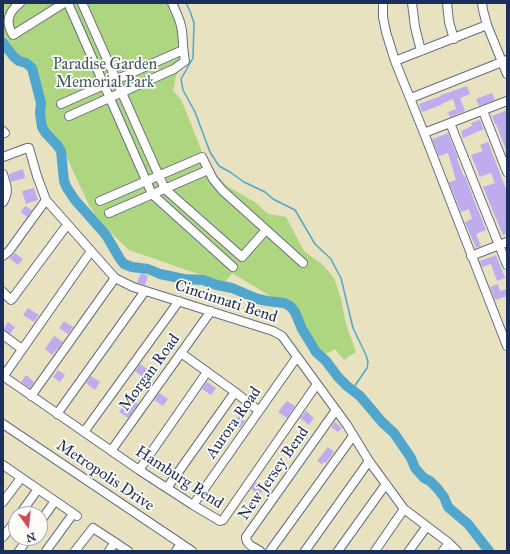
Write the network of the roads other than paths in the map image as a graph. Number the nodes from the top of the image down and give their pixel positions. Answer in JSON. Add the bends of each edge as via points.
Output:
{"nodes":[{"id":1,"x":20,"y":3,"type":"edge"},
{"id":2,"x":64,"y":3,"type":"edge"},
{"id":3,"x":68,"y":3,"type":"edge"},
{"id":4,"x":82,"y":3,"type":"edge"},
{"id":5,"x":172,"y":3,"type":"edge"},
{"id":6,"x":383,"y":3,"type":"edge"},
{"id":7,"x":412,"y":3,"type":"edge"},
{"id":8,"x":446,"y":3,"type":"edge"},
{"id":9,"x":482,"y":3,"type":"edge"},
{"id":10,"x":487,"y":25,"type":"junction"},
{"id":11,"x":454,"y":39,"type":"junction"},
{"id":12,"x":183,"y":50,"type":"junction"},
{"id":13,"x":421,"y":51,"type":"junction"},
{"id":14,"x":395,"y":61,"type":"junction"},
{"id":15,"x":505,"y":61,"type":"edge"},
{"id":16,"x":507,"y":74,"type":"edge"},
{"id":17,"x":116,"y":79,"type":"junction"},
{"id":18,"x":103,"y":84,"type":"junction"},
{"id":19,"x":122,"y":92,"type":"junction"},
{"id":20,"x":109,"y":98,"type":"junction"},
{"id":21,"x":411,"y":98,"type":"junction"},
{"id":22,"x":507,"y":101,"type":"edge"},
{"id":23,"x":62,"y":104,"type":"dead end"},
{"id":24,"x":483,"y":111,"type":"junction"},
{"id":25,"x":69,"y":116,"type":"dead end"},
{"id":26,"x":450,"y":123,"type":"junction"},
{"id":27,"x":424,"y":133,"type":"junction"},
{"id":28,"x":3,"y":157,"type":"edge"},
{"id":29,"x":505,"y":162,"type":"edge"},
{"id":30,"x":208,"y":170,"type":"junction"},
{"id":31,"x":507,"y":172,"type":"edge"},
{"id":32,"x":3,"y":174,"type":"edge"},
{"id":33,"x":159,"y":176,"type":"junction"},
{"id":34,"x":146,"y":182,"type":"junction"},
{"id":35,"x":165,"y":189,"type":"junction"},
{"id":36,"x":152,"y":194,"type":"junction"},
{"id":37,"x":46,"y":200,"type":"junction"},
{"id":38,"x":3,"y":202,"type":"edge"},
{"id":39,"x":100,"y":202,"type":"dead end"},
{"id":40,"x":109,"y":213,"type":"dead end"},
{"id":41,"x":67,"y":225,"type":"junction"},
{"id":42,"x":266,"y":230,"type":"junction"},
{"id":43,"x":507,"y":242,"type":"edge"},
{"id":44,"x":499,"y":245,"type":"junction"},
{"id":45,"x":91,"y":251,"type":"junction"},
{"id":46,"x":3,"y":256,"type":"edge"},
{"id":47,"x":472,"y":256,"type":"junction"},
{"id":48,"x":303,"y":263,"type":"dead end"},
{"id":49,"x":507,"y":266,"type":"edge"},
{"id":50,"x":233,"y":267,"type":"dead end"},
{"id":51,"x":115,"y":278,"type":"junction"},
{"id":52,"x":145,"y":291,"type":"junction"},
{"id":53,"x":3,"y":292,"type":"edge"},
{"id":54,"x":179,"y":301,"type":"junction"},
{"id":55,"x":211,"y":311,"type":"junction"},
{"id":56,"x":3,"y":335,"type":"edge"},
{"id":57,"x":507,"y":346,"type":"edge"},
{"id":58,"x":22,"y":349,"type":"junction"},
{"id":59,"x":181,"y":353,"type":"junction"},
{"id":60,"x":297,"y":357,"type":"junction"},
{"id":61,"x":207,"y":372,"type":"junction"},
{"id":62,"x":3,"y":376,"type":"edge"},
{"id":63,"x":317,"y":384,"type":"junction"},
{"id":64,"x":235,"y":392,"type":"junction"},
{"id":65,"x":31,"y":396,"type":"junction"},
{"id":66,"x":336,"y":410,"type":"junction"},
{"id":67,"x":259,"y":411,"type":"junction"},
{"id":68,"x":57,"y":414,"type":"junction"},
{"id":69,"x":3,"y":424,"type":"edge"},
{"id":70,"x":84,"y":432,"type":"junction"},
{"id":71,"x":353,"y":436,"type":"junction"},
{"id":72,"x":111,"y":451,"type":"junction"},
{"id":73,"x":369,"y":462,"type":"junction"},
{"id":74,"x":3,"y":466,"type":"edge"},
{"id":75,"x":139,"y":470,"type":"junction"},
{"id":76,"x":21,"y":478,"type":"junction"},
{"id":77,"x":386,"y":484,"type":"junction"},
{"id":78,"x":167,"y":488,"type":"junction"},
{"id":79,"x":38,"y":489,"type":"junction"},
{"id":80,"x":55,"y":501,"type":"junction"},
{"id":81,"x":3,"y":502,"type":"edge"},
{"id":82,"x":193,"y":505,"type":"junction"},
{"id":83,"x":26,"y":506,"type":"edge"},
{"id":84,"x":404,"y":509,"type":"junction"},
{"id":85,"x":48,"y":511,"type":"edge"},
{"id":86,"x":427,"y":526,"type":"junction"},
{"id":87,"x":115,"y":542,"type":"junction"},
{"id":88,"x":449,"y":543,"type":"junction"},
{"id":89,"x":181,"y":544,"type":"junction"},
{"id":90,"x":46,"y":551,"type":"edge"},
{"id":91,"x":75,"y":551,"type":"edge"},
{"id":92,"x":108,"y":551,"type":"edge"},
{"id":93,"x":128,"y":551,"type":"edge"},
{"id":94,"x":176,"y":551,"type":"edge"},
{"id":95,"x":192,"y":551,"type":"edge"},
{"id":96,"x":260,"y":551,"type":"edge"},
{"id":97,"x":270,"y":551,"type":"edge"},
{"id":98,"x":305,"y":551,"type":"edge"},
{"id":99,"x":338,"y":551,"type":"edge"},
{"id":100,"x":375,"y":551,"type":"edge"},
{"id":101,"x":409,"y":551,"type":"edge"},
{"id":102,"x":443,"y":551,"type":"edge"},
{"id":103,"x":457,"y":551,"type":"edge"}],
"edges":[{"from":1,"to":2,"type":"street","via":[[11,11],[9,18],[13,35]]},
{"from":3,"to":18,"type":"street"},
{"from":4,"to":17,"type":"street"},
{"from":5,"to":12,"type":"street","via":[[180,20]]},
{"from":6,"to":14,"type":"street","via":[[383,18]]},
{"from":7,"to":13,"type":"street"},
{"from":8,"to":11,"type":"street"},
{"from":9,"to":10,"type":"street"},
{"from":10,"to":11,"type":"street"},
{"from":10,"to":15,"type":"street"},
{"from":11,"to":13,"type":"street"},
{"from":12,"to":17,"type":"street"},
{"from":12,"to":19,"type":"street","via":[[185,61],[174,69]]},
{"from":13,"to":14,"type":"street"},
{"from":14,"to":21,"type":"street"},
{"from":15,"to":16,"type":"street"},
{"from":15,"to":21,"type":"street"},
{"from":17,"to":18,"type":"street"},
{"from":17,"to":19,"type":"street"},
{"from":18,"to":20,"type":"street"},
{"from":18,"to":23,"type":"street"},
{"from":19,"to":20,"type":"street"},
{"from":19,"to":33,"type":"street"},
{"from":20,"to":25,"type":"street"},
{"from":20,"to":34,"type":"street"},
{"from":21,"to":27,"type":"street"},
{"from":22,"to":24,"type":"street"},
{"from":24,"to":26,"type":"street"},
{"from":24,"to":29,"type":"street"},
{"from":26,"to":27,"type":"street"},
{"from":26,"to":44,"type":"street"},
{"from":27,"to":47,"type":"street"},
{"from":28,"to":37,"type":"street","name":"Cincinnati Bend","via":[[29,148]]},
{"from":29,"to":31,"type":"street"},
{"from":30,"to":33,"type":"street","via":[[202,157]]},
{"from":30,"to":35,"type":"street"},
{"from":30,"to":42,"type":"street","via":[[216,184]]},
{"from":32,"to":38,"type":"street","via":[[7,196]]},
{"from":33,"to":34,"type":"street"},
{"from":33,"to":35,"type":"street"},
{"from":34,"to":36,"type":"street"},
{"from":34,"to":39,"type":"street"},
{"from":35,"to":36,"type":"street"},
{"from":35,"to":42,"type":"street","via":[[242,257]]},
{"from":36,"to":40,"type":"street"},
{"from":36,"to":50,"type":"street"},
{"from":37,"to":41,"type":"street","name":"Cincinnati Bend"},
{"from":37,"to":46,"type":"street"},
{"from":41,"to":45,"type":"street","name":"Cincinnati Bend"},
{"from":41,"to":53,"type":"street","via":[[12,299]]},
{"from":42,"to":48,"type":"street"},
{"from":43,"to":44,"type":"street"},
{"from":44,"to":47,"type":"street"},
{"from":44,"to":49,"type":"street"},
{"from":45,"to":51,"type":"street","name":"Cincinnati Bend"},
{"from":45,"to":58,"type":"street"},
{"from":47,"to":57,"type":"street"},
{"from":51,"to":52,"type":"street","name":"Cincinnati Bend"},
{"from":51,"to":65,"type":"street"},
{"from":52,"to":54,"type":"street","name":"Cincinnati Bend"},
{"from":52,"to":68,"type":"street"},
{"from":54,"to":55,"type":"street","name":"Cincinnati Bend"},
{"from":54,"to":70,"type":"street"},
{"from":55,"to":59,"type":"street","name":"Morgan Road"},
{"from":55,"to":60,"type":"street","name":"Cincinnati Bend","via":[[278,333]]},
{"from":56,"to":58,"type":"street"},
{"from":58,"to":62,"type":"street"},
{"from":59,"to":61,"type":"street"},
{"from":59,"to":72,"type":"street","name":"Morgan Road"},
{"from":60,"to":63,"type":"street","name":"Cincinnati Bend"},
{"from":60,"to":67,"type":"street","name":"Aurora Road"},
{"from":61,"to":64,"type":"street"},
{"from":61,"to":75,"type":"street"},
{"from":62,"to":65,"type":"street","name":"Hamburg Bend"},
{"from":63,"to":66,"type":"street","name":"Cincinnati Bend"},
{"from":63,"to":82,"type":"street","name":"Hamburg Bend","via":[[223,520],[218,521]]},
{"from":64,"to":67,"type":"street"},
{"from":64,"to":78,"type":"street"},
{"from":65,"to":68,"type":"street","name":"Hamburg Bend"},
{"from":66,"to":71,"type":"street","name":"Cincinnati Bend"},
{"from":66,"to":96,"type":"street","name":"New Jersey Bend","via":[[246,537],[248,543]]},
{"from":67,"to":82,"type":"street","name":"Aurora Road"},
{"from":68,"to":70,"type":"street","name":"Hamburg Bend"},
{"from":69,"to":89,"type":"street","name":"Metropolis Drive"},
{"from":70,"to":72,"type":"street","name":"Hamburg Bend"},
{"from":71,"to":73,"type":"street","name":"Cincinnati Bend"},
{"from":71,"to":97,"type":"street"},
{"from":72,"to":75,"type":"street","name":"Hamburg Bend"},
{"from":73,"to":77,"type":"street","name":"Cincinnati Bend"},
{"from":73,"to":98,"type":"street"},
{"from":74,"to":76,"type":"street"},
{"from":75,"to":78,"type":"street","name":"Hamburg Bend"},
{"from":76,"to":79,"type":"street"},
{"from":76,"to":81,"type":"street"},
{"from":77,"to":84,"type":"street","name":"Cincinnati Bend"},
{"from":77,"to":99,"type":"street"},
{"from":78,"to":82,"type":"street","name":"Hamburg Bend"},
{"from":79,"to":80,"type":"street"},
{"from":79,"to":83,"type":"street"},
{"from":80,"to":85,"type":"street"},
{"from":80,"to":90,"type":"street","via":[[75,515]]},
{"from":84,"to":86,"type":"street","name":"Cincinnati Bend"},
{"from":84,"to":100,"type":"street"},
{"from":86,"to":88,"type":"street","name":"Cincinnati Bend"},
{"from":86,"to":101,"type":"street"},
{"from":87,"to":91,"type":"street","via":[[93,528]]},
{"from":87,"to":92,"type":"street"},
{"from":87,"to":93,"type":"street"},
{"from":88,"to":102,"type":"street"},
{"from":88,"to":103,"type":"street","name":"Cincinnati Bend"},
{"from":89,"to":94,"type":"street"},
{"from":89,"to":95,"type":"street","name":"Metropolis Drive"}]}
